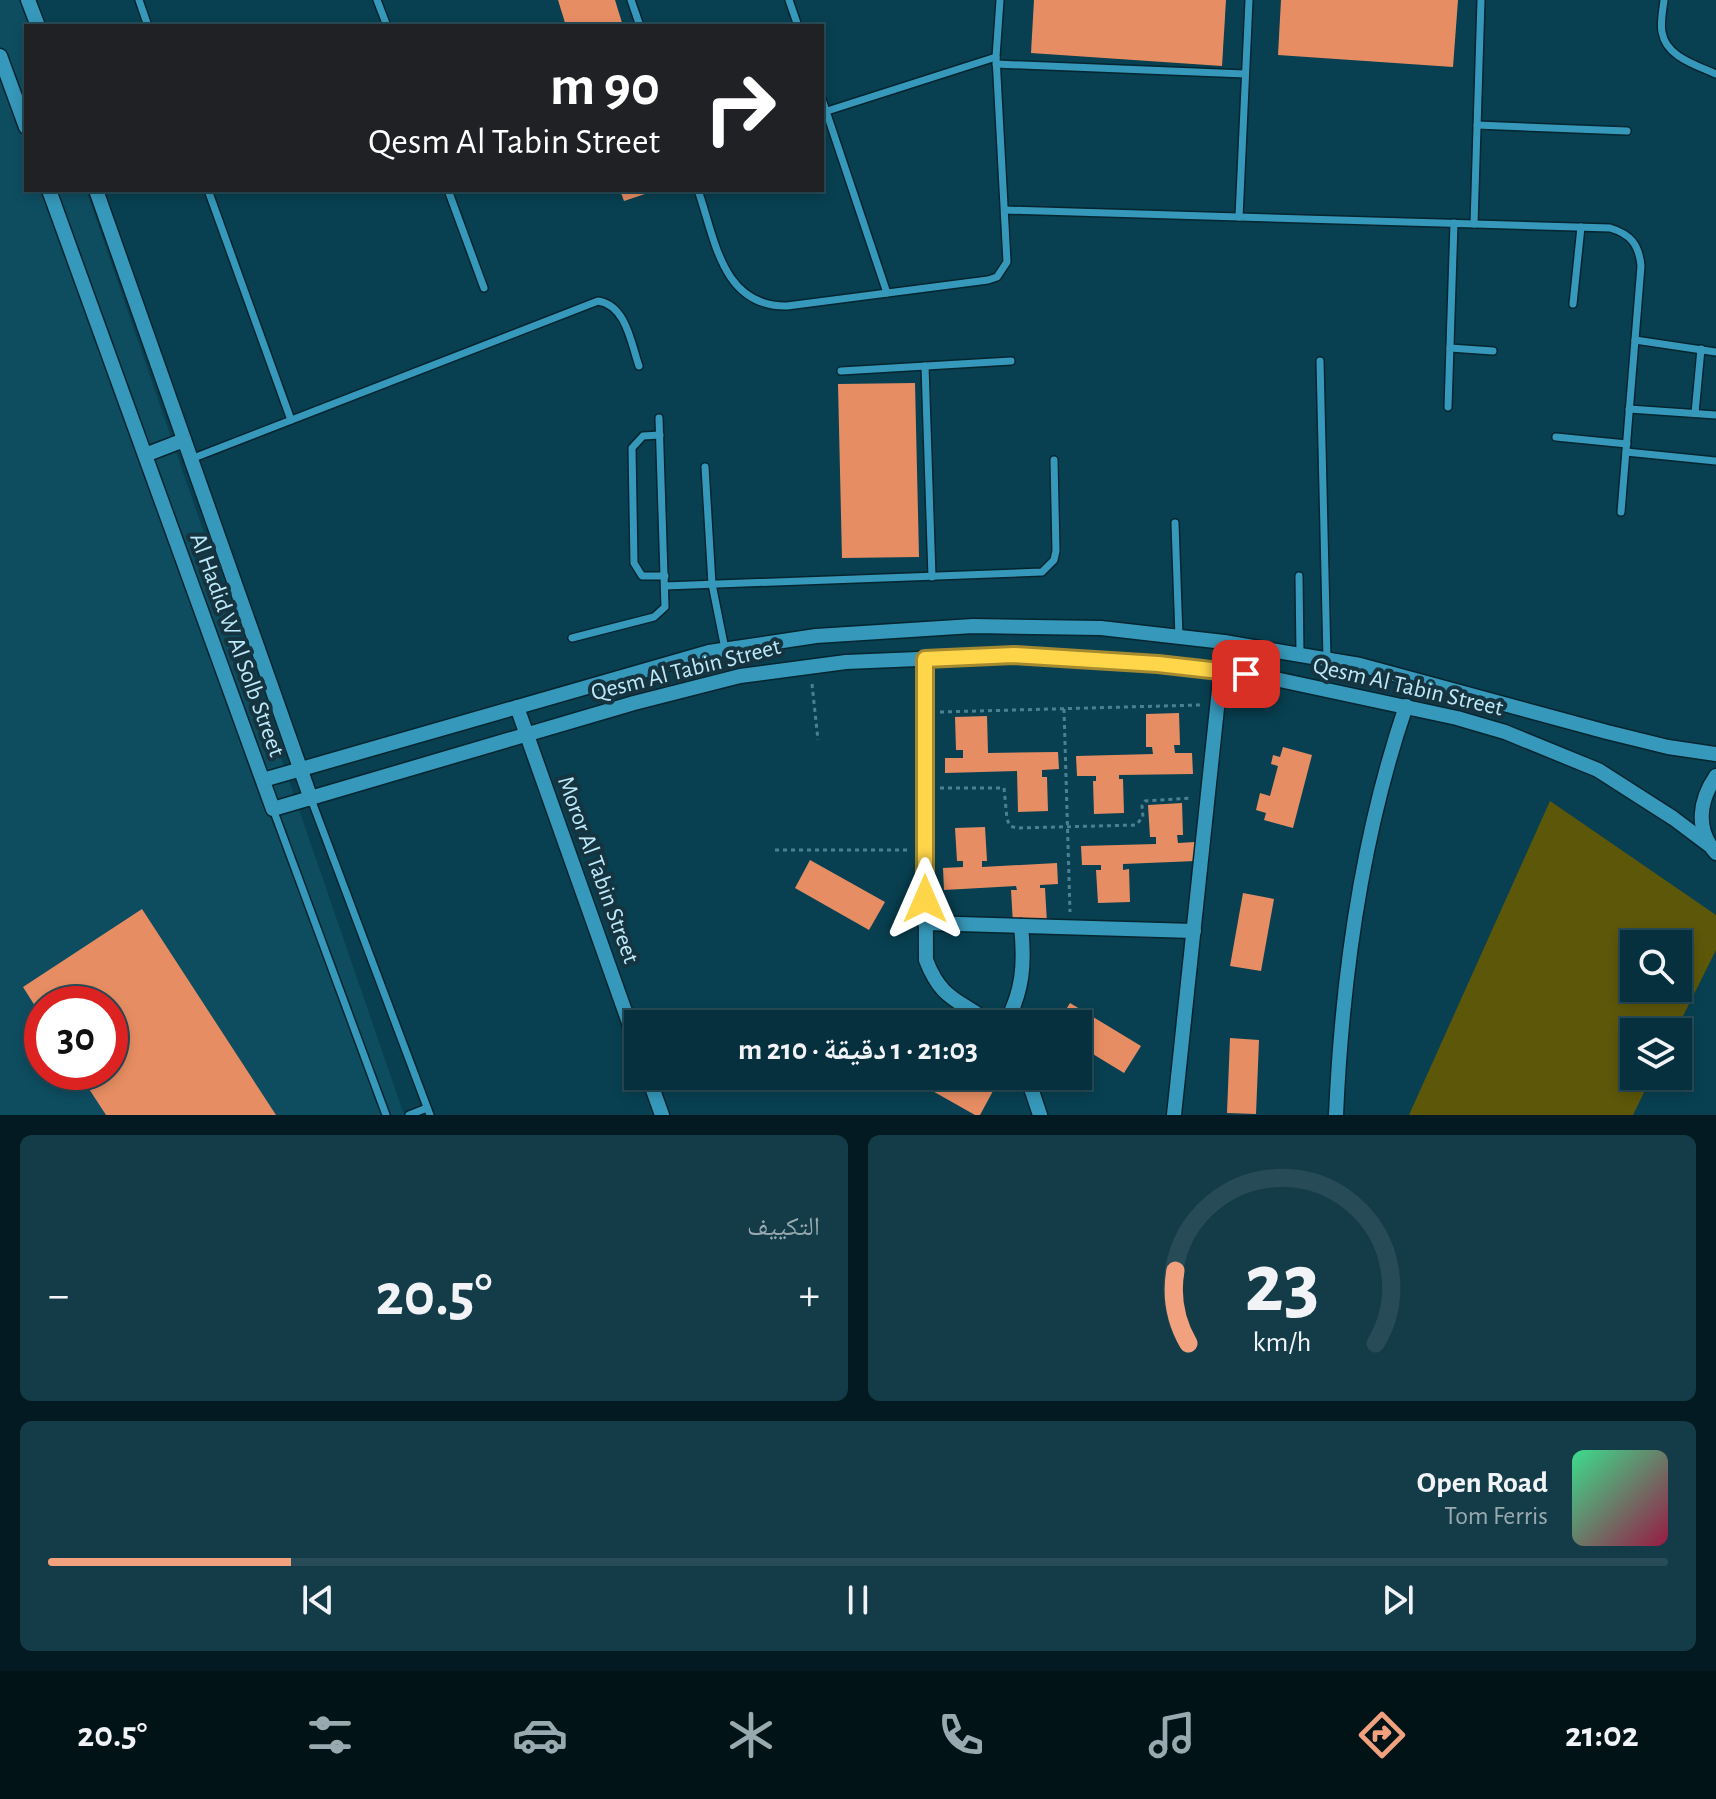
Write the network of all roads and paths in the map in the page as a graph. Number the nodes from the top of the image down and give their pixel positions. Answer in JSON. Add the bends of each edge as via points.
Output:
{"nodes":[{"id":1,"x":28,"y":0,"type":"edge"},
{"id":2,"x":139,"y":0,"type":"edge"},
{"id":3,"x":377,"y":0,"type":"edge"},
{"id":4,"x":631,"y":0,"type":"edge"},
{"id":5,"x":789,"y":0,"type":"edge"},
{"id":6,"x":1000,"y":0,"type":"edge"},
{"id":7,"x":1249,"y":0,"type":"edge"},
{"id":8,"x":1481,"y":0,"type":"edge"},
{"id":9,"x":1664,"y":0,"type":"edge"},
{"id":10,"x":37,"y":24,"type":"edge"},
{"id":11,"x":147,"y":24,"type":"edge"},
{"id":12,"x":386,"y":24,"type":"edge"},
{"id":13,"x":639,"y":24,"type":"edge"},
{"id":14,"x":797,"y":24,"type":"edge"},
{"id":15,"x":0,"y":56,"type":"edge"},
{"id":16,"x":996,"y":61,"type":"junction"},
{"id":17,"x":1245,"y":74,"type":"junction"},
{"id":18,"x":1716,"y":74,"type":"edge"},
{"id":19,"x":824,"y":112,"type":"edge"},
{"id":20,"x":24,"y":122,"type":"edge"},
{"id":21,"x":1477,"y":125,"type":"junction"},
{"id":22,"x":1627,"y":131,"type":"dead end"},
{"id":23,"x":50,"y":192,"type":"edge"},
{"id":24,"x":97,"y":192,"type":"edge"},
{"id":25,"x":209,"y":192,"type":"edge"},
{"id":26,"x":449,"y":192,"type":"edge"},
{"id":27,"x":699,"y":192,"type":"edge"},
{"id":28,"x":1005,"y":210,"type":"junction"},
{"id":29,"x":1239,"y":217,"type":"junction"},
{"id":30,"x":1454,"y":223,"type":"junction"},
{"id":31,"x":1474,"y":224,"type":"junction"},
{"id":32,"x":1581,"y":227,"type":"junction"},
{"id":33,"x":484,"y":288,"type":"dead end"},
{"id":34,"x":887,"y":293,"type":"junction"},
{"id":35,"x":1573,"y":304,"type":"dead end"},
{"id":36,"x":1635,"y":340,"type":"junction"},
{"id":37,"x":1450,"y":348,"type":"junction"},
{"id":38,"x":1701,"y":349,"type":"junction"},
{"id":39,"x":1493,"y":351,"type":"dead end"},
{"id":40,"x":1716,"y":352,"type":"edge"},
{"id":41,"x":1011,"y":361,"type":"dead end"},
{"id":42,"x":1320,"y":361,"type":"dead end"},
{"id":43,"x":639,"y":366,"type":"dead end"},
{"id":44,"x":925,"y":366,"type":"junction"},
{"id":45,"x":841,"y":371,"type":"dead end"},
{"id":46,"x":1448,"y":407,"type":"dead end"},
{"id":47,"x":1629,"y":409,"type":"junction"},
{"id":48,"x":1695,"y":413,"type":"junction"},
{"id":49,"x":1716,"y":415,"type":"edge"},
{"id":50,"x":659,"y":418,"type":"dead end"},
{"id":51,"x":291,"y":420,"type":"junction"},
{"id":52,"x":660,"y":435,"type":"junction"},
{"id":53,"x":1556,"y":437,"type":"dead end"},
{"id":54,"x":184,"y":440,"type":"junction"},
{"id":55,"x":1626,"y":448,"type":"junction"},
{"id":56,"x":145,"y":455,"type":"junction"},
{"id":57,"x":191,"y":459,"type":"junction"},
{"id":58,"x":1054,"y":460,"type":"dead end"},
{"id":59,"x":1716,"y":461,"type":"edge"},
{"id":60,"x":705,"y":467,"type":"dead end"},
{"id":61,"x":1621,"y":512,"type":"dead end"},
{"id":62,"x":1175,"y":523,"type":"dead end"},
{"id":63,"x":665,"y":576,"type":"junction"},
{"id":64,"x":1299,"y":576,"type":"dead end"},
{"id":65,"x":932,"y":577,"type":"junction"},
{"id":66,"x":712,"y":584,"type":"junction"},
{"id":67,"x":665,"y":586,"type":"junction"},
{"id":68,"x":1179,"y":637,"type":"junction"},
{"id":69,"x":572,"y":638,"type":"dead end"},
{"id":70,"x":1224,"y":642,"type":"junction"},
{"id":71,"x":725,"y":649,"type":"junction"},
{"id":72,"x":1300,"y":655,"type":"junction"},
{"id":73,"x":925,"y":659,"type":"junction"},
{"id":74,"x":1327,"y":659,"type":"junction"},
{"id":75,"x":810,"y":665,"type":"junction"},
{"id":76,"x":1221,"y":671,"type":"junction"},
{"id":77,"x":1216,"y":705,"type":"junction"},
{"id":78,"x":1406,"y":706,"type":"junction"},
{"id":79,"x":517,"y":707,"type":"junction"},
{"id":80,"x":1064,"y":709,"type":"junction"},
{"id":81,"x":925,"y":713,"type":"junction"},
{"id":82,"x":526,"y":735,"type":"junction"},
{"id":83,"x":818,"y":740,"type":"dead end"},
{"id":84,"x":1716,"y":754,"type":"edge"},
{"id":85,"x":301,"y":770,"type":"junction"},
{"id":86,"x":1716,"y":776,"type":"edge"},
{"id":87,"x":263,"y":780,"type":"junction"},
{"id":88,"x":925,"y":788,"type":"junction"},
{"id":89,"x":1207,"y":798,"type":"junction"},
{"id":90,"x":311,"y":799,"type":"junction"},
{"id":91,"x":273,"y":809,"type":"junction"},
{"id":92,"x":1067,"y":827,"type":"junction"},
{"id":93,"x":925,"y":849,"type":"junction"},
{"id":94,"x":1713,"y":849,"type":"edge"},
{"id":95,"x":775,"y":850,"type":"dead end"},
{"id":96,"x":925,"y":923,"type":"junction"},
{"id":97,"x":1021,"y":926,"type":"junction"},
{"id":98,"x":1070,"y":928,"type":"junction"},
{"id":99,"x":1194,"y":931,"type":"junction"},
{"id":100,"x":624,"y":1010,"type":"edge"},
{"id":101,"x":967,"y":1010,"type":"edge"},
{"id":102,"x":1013,"y":1010,"type":"edge"},
{"id":103,"x":653,"y":1090,"type":"edge"},
{"id":104,"x":1032,"y":1090,"type":"edge"},
{"id":105,"x":428,"y":1111,"type":"edge"},
{"id":106,"x":386,"y":1115,"type":"edge"},
{"id":107,"x":409,"y":1115,"type":"edge"},
{"id":108,"x":662,"y":1115,"type":"edge"},
{"id":109,"x":1040,"y":1115,"type":"edge"},
{"id":110,"x":1174,"y":1115,"type":"edge"},
{"id":111,"x":1336,"y":1115,"type":"edge"}],
"edges":[{"from":1,"to":10,"type":"street"},
{"from":2,"to":11,"type":"lane"},
{"from":3,"to":12,"type":"lane"},
{"from":4,"to":13,"type":"lane"},
{"from":5,"to":14,"type":"lane"},
{"from":6,"to":16,"type":"lane"},
{"from":7,"to":17,"type":"lane"},
{"from":8,"to":21,"type":"lane"},
{"from":9,"to":18,"type":"lane","via":[[1662,32],[1667,45],[1676,55]]},
{"from":15,"to":20,"type":"street"},
{"from":16,"to":17,"type":"lane"},
{"from":16,"to":19,"type":"lane"},
{"from":16,"to":28,"type":"lane"},
{"from":17,"to":29,"type":"lane"},
{"from":19,"to":34,"type":"lane"},
{"from":21,"to":22,"type":"lane"},
{"from":21,"to":31,"type":"lane"},
{"from":23,"to":56,"type":"street","name":"Al Hadid W Al Solb Street"},
{"from":24,"to":54,"type":"street","name":"Al Hadid W Al Solb Street"},
{"from":25,"to":51,"type":"lane"},
{"from":26,"to":33,"type":"lane"},
{"from":27,"to":34,"type":"lane","via":[[726,270],[757,302],[787,306]]},
{"from":28,"to":29,"type":"lane"},
{"from":28,"to":34,"type":"lane","via":[[1007,262],[997,277]]},
{"from":29,"to":30,"type":"lane"},
{"from":30,"to":31,"type":"lane"},
{"from":30,"to":37,"type":"lane"},
{"from":31,"to":32,"type":"lane"},
{"from":32,"to":35,"type":"lane"},
{"from":32,"to":36,"type":"lane","via":[[1623,232],[1640,252]]},
{"from":36,"to":38,"type":"lane"},
{"from":36,"to":47,"type":"lane"},
{"from":37,"to":39,"type":"lane"},
{"from":37,"to":46,"type":"lane"},
{"from":38,"to":40,"type":"lane"},
{"from":38,"to":48,"type":"lane"},
{"from":41,"to":44,"type":"lane"},
{"from":42,"to":74,"type":"lane"},
{"from":43,"to":51,"type":"lane","via":[[617,309],[598,301]]},
{"from":44,"to":45,"type":"lane"},
{"from":44,"to":65,"type":"lane"},
{"from":47,"to":48,"type":"lane"},
{"from":47,"to":55,"type":"lane"},
{"from":48,"to":49,"type":"lane"},
{"from":50,"to":52,"type":"lane"},
{"from":51,"to":57,"type":"lane"},
{"from":52,"to":63,"type":"lane"},
{"from":52,"to":63,"type":"lane","via":[[643,436],[632,448],[634,563],[642,576]]},
{"from":53,"to":55,"type":"lane"},
{"from":54,"to":56,"type":"street"},
{"from":54,"to":57,"type":"street","name":"Al Hadid W Al Solb Street"},
{"from":55,"to":59,"type":"lane"},
{"from":55,"to":61,"type":"lane"},
{"from":56,"to":87,"type":"street","name":"Al Hadid W Al Solb Street"},
{"from":57,"to":85,"type":"street","name":"Al Hadid W Al Solb Street"},
{"from":58,"to":65,"type":"lane","via":[[1056,551],[1049,567],[1036,573]]},
{"from":60,"to":66,"type":"lane"},
{"from":62,"to":68,"type":"lane"},
{"from":63,"to":67,"type":"lane"},
{"from":64,"to":72,"type":"lane"},
{"from":65,"to":66,"type":"lane"},
{"from":66,"to":67,"type":"lane"},
{"from":66,"to":71,"type":"lane"},
{"from":67,"to":69,"type":"lane","via":[[661,613]]},
{"from":68,"to":70,"type":"street","name":"Qesm Al Tabin Street"},
{"from":68,"to":71,"type":"street","name":"Qesm Al Tabin Street","via":[[1101,628],[973,626],[816,636]]},
{"from":70,"to":72,"type":"street","name":"Qesm Al Tabin Street"},
{"from":70,"to":76,"type":"street"},
{"from":71,"to":79,"type":"street","name":"Qesm Al Tabin Street"},
{"from":72,"to":74,"type":"street","name":"Qesm Al Tabin Street"},
{"from":73,"to":75,"type":"street","name":"Qesm Al Tabin Street"},
{"from":73,"to":76,"type":"street","name":"Qesm Al Tabin Street","via":[[1014,655]]},
{"from":73,"to":81,"type":"street"},
{"from":74,"to":84,"type":"street","name":"Qesm Al Tabin Street","via":[[1668,747]]},
{"from":75,"to":82,"type":"street","name":"Qesm Al Tabin Street","via":[[706,683]]},
{"from":75,"to":83,"type":"path"},
{"from":76,"to":77,"type":"street"},
{"from":76,"to":78,"type":"street","name":"Qesm Al Tabin Street"},
{"from":77,"to":80,"type":"path"},
{"from":77,"to":89,"type":"street"},
{"from":78,"to":94,"type":"street","name":"Qesm Al Tabin Street","via":[[1505,732],[1598,770]]},
{"from":78,"to":111,"type":"street","via":[[1350,951]]},
{"from":79,"to":82,"type":"street","name":"Moror Al Tabin Street"},
{"from":79,"to":85,"type":"street","name":"Qesm Al Tabin Street"},
{"from":80,"to":81,"type":"path"},
{"from":80,"to":92,"type":"path"},
{"from":81,"to":88,"type":"street"},
{"from":82,"to":90,"type":"street","name":"Qesm Al Tabin Street"},
{"from":82,"to":100,"type":"street","name":"Moror Al Tabin Street"},
{"from":85,"to":87,"type":"street","name":"Qesm Al Tabin Street"},
{"from":85,"to":90,"type":"street","name":"Al Hadid W Al Solb Street"},
{"from":86,"to":94,"type":"street","via":[[1705,793],[1701,820]]},
{"from":87,"to":91,"type":"street","name":"Al Hadid W Al Solb Street"},
{"from":88,"to":92,"type":"path","via":[[998,786],[1006,794],[1010,826]]},
{"from":88,"to":93,"type":"street"},
{"from":89,"to":92,"type":"path","via":[[1145,801],[1136,825]]},
{"from":89,"to":99,"type":"street"},
{"from":90,"to":91,"type":"street","name":"Qesm Al Tabin Street"},
{"from":90,"to":105,"type":"lane","name":"Al Hadid W Al Solb Street"},
{"from":91,"to":106,"type":"lane","name":"Al Hadid W Al Solb Street"},
{"from":92,"to":98,"type":"path"},
{"from":93,"to":95,"type":"path"},
{"from":93,"to":96,"type":"street"},
{"from":96,"to":97,"type":"street"},
{"from":96,"to":101,"type":"street","via":[[932,977]]},
{"from":97,"to":98,"type":"street"},
{"from":97,"to":102,"type":"street","via":[[1022,981]]},
{"from":98,"to":99,"type":"street"},
{"from":99,"to":110,"type":"street"},
{"from":103,"to":108,"type":"street"},
{"from":104,"to":109,"type":"street"},
{"from":105,"to":107,"type":"lane"}]}
